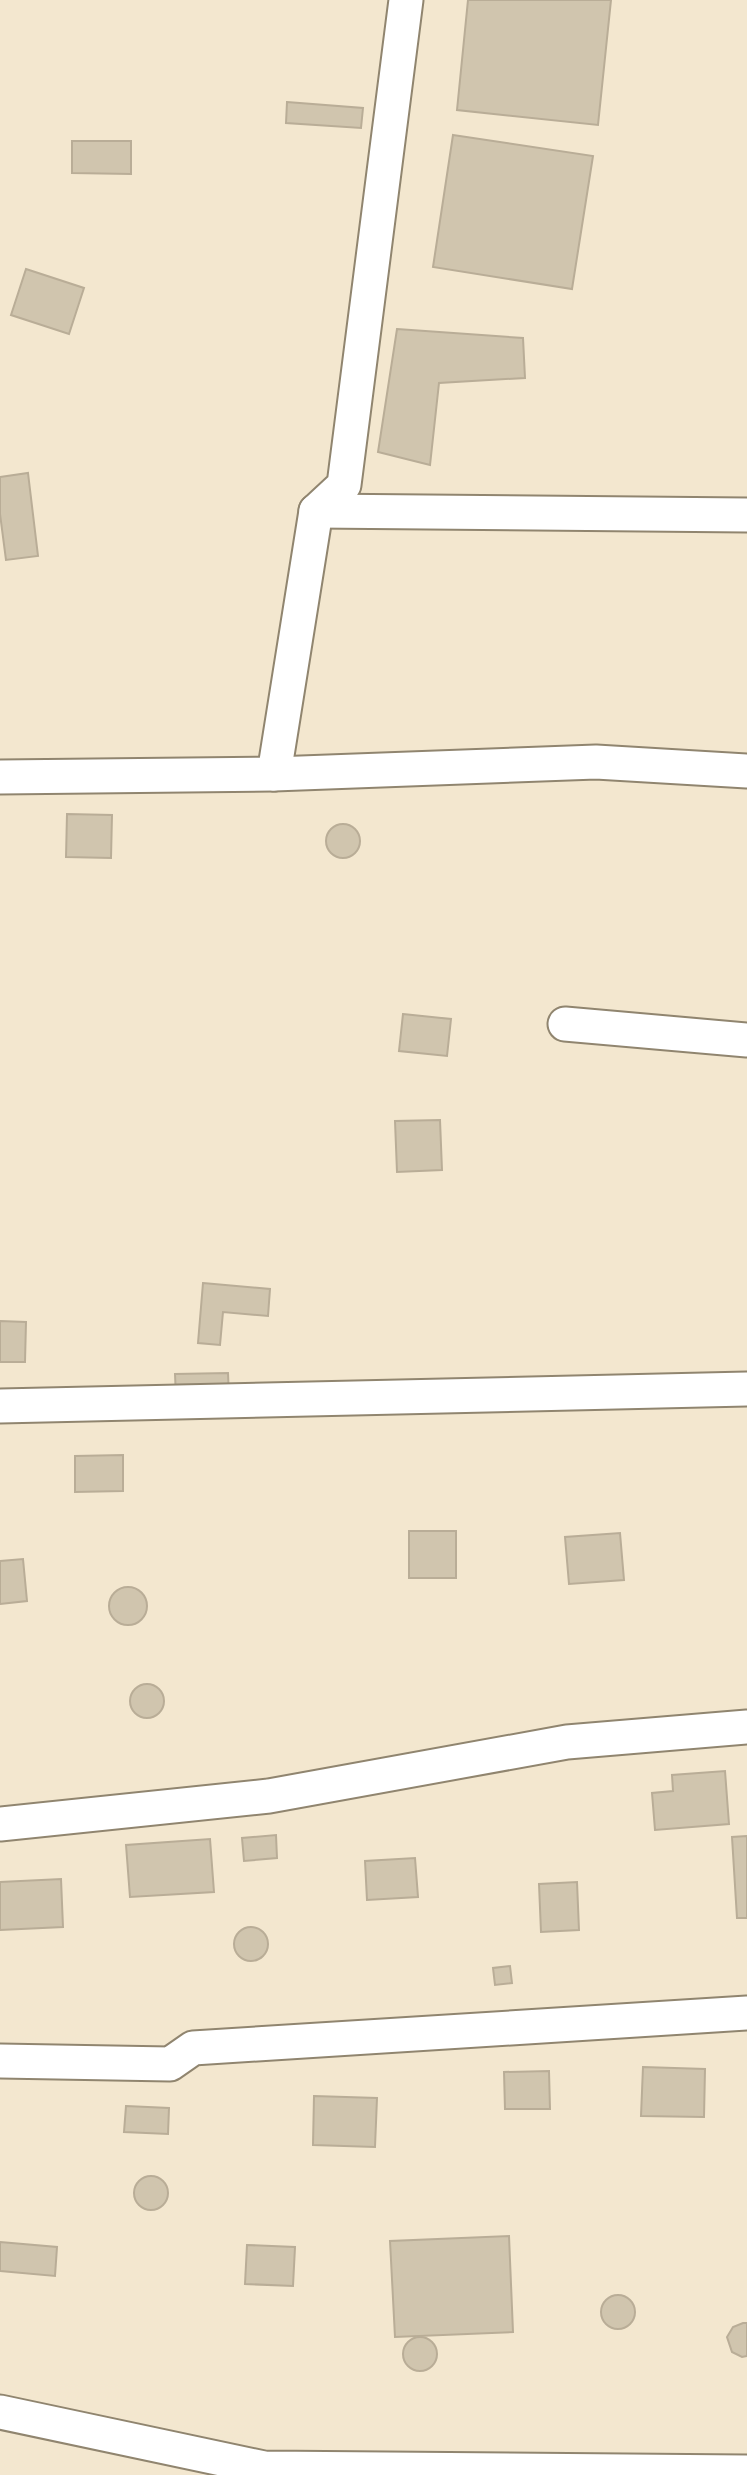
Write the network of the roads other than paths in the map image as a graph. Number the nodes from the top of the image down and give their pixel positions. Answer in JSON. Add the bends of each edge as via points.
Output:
{"nodes":[{"id":1,"x":406,"y":0,"type":"edge"},
{"id":2,"x":316,"y":511,"type":"junction"},
{"id":3,"x":747,"y":515,"type":"edge"},
{"id":4,"x":747,"y":771,"type":"edge"},
{"id":5,"x":274,"y":774,"type":"junction"},
{"id":6,"x":0,"y":778,"type":"edge"},
{"id":7,"x":565,"y":1024,"type":"dead end"},
{"id":8,"x":747,"y":1040,"type":"edge"},
{"id":9,"x":747,"y":1389,"type":"edge"},
{"id":10,"x":0,"y":1406,"type":"edge"},
{"id":11,"x":747,"y":1727,"type":"edge"},
{"id":12,"x":0,"y":1824,"type":"edge"},
{"id":13,"x":747,"y":2013,"type":"edge"},
{"id":14,"x":0,"y":2061,"type":"edge"},
{"id":15,"x":0,"y":2412,"type":"edge"},
{"id":16,"x":747,"y":2472,"type":"edge"}],
"edges":[{"from":1,"to":2,"type":"street","via":[[344,485]]},
{"from":2,"to":3,"type":"street"},
{"from":2,"to":5,"type":"street"},
{"from":4,"to":5,"type":"street","via":[[596,762]]},
{"from":5,"to":6,"type":"street"},
{"from":7,"to":8,"type":"street"},
{"from":9,"to":10,"type":"street"},
{"from":11,"to":12,"type":"street","via":[[567,1742],[270,1796]]},
{"from":13,"to":14,"type":"street","via":[[193,2048],[170,2064]]},
{"from":15,"to":16,"type":"street","via":[[264,2468]]}]}
